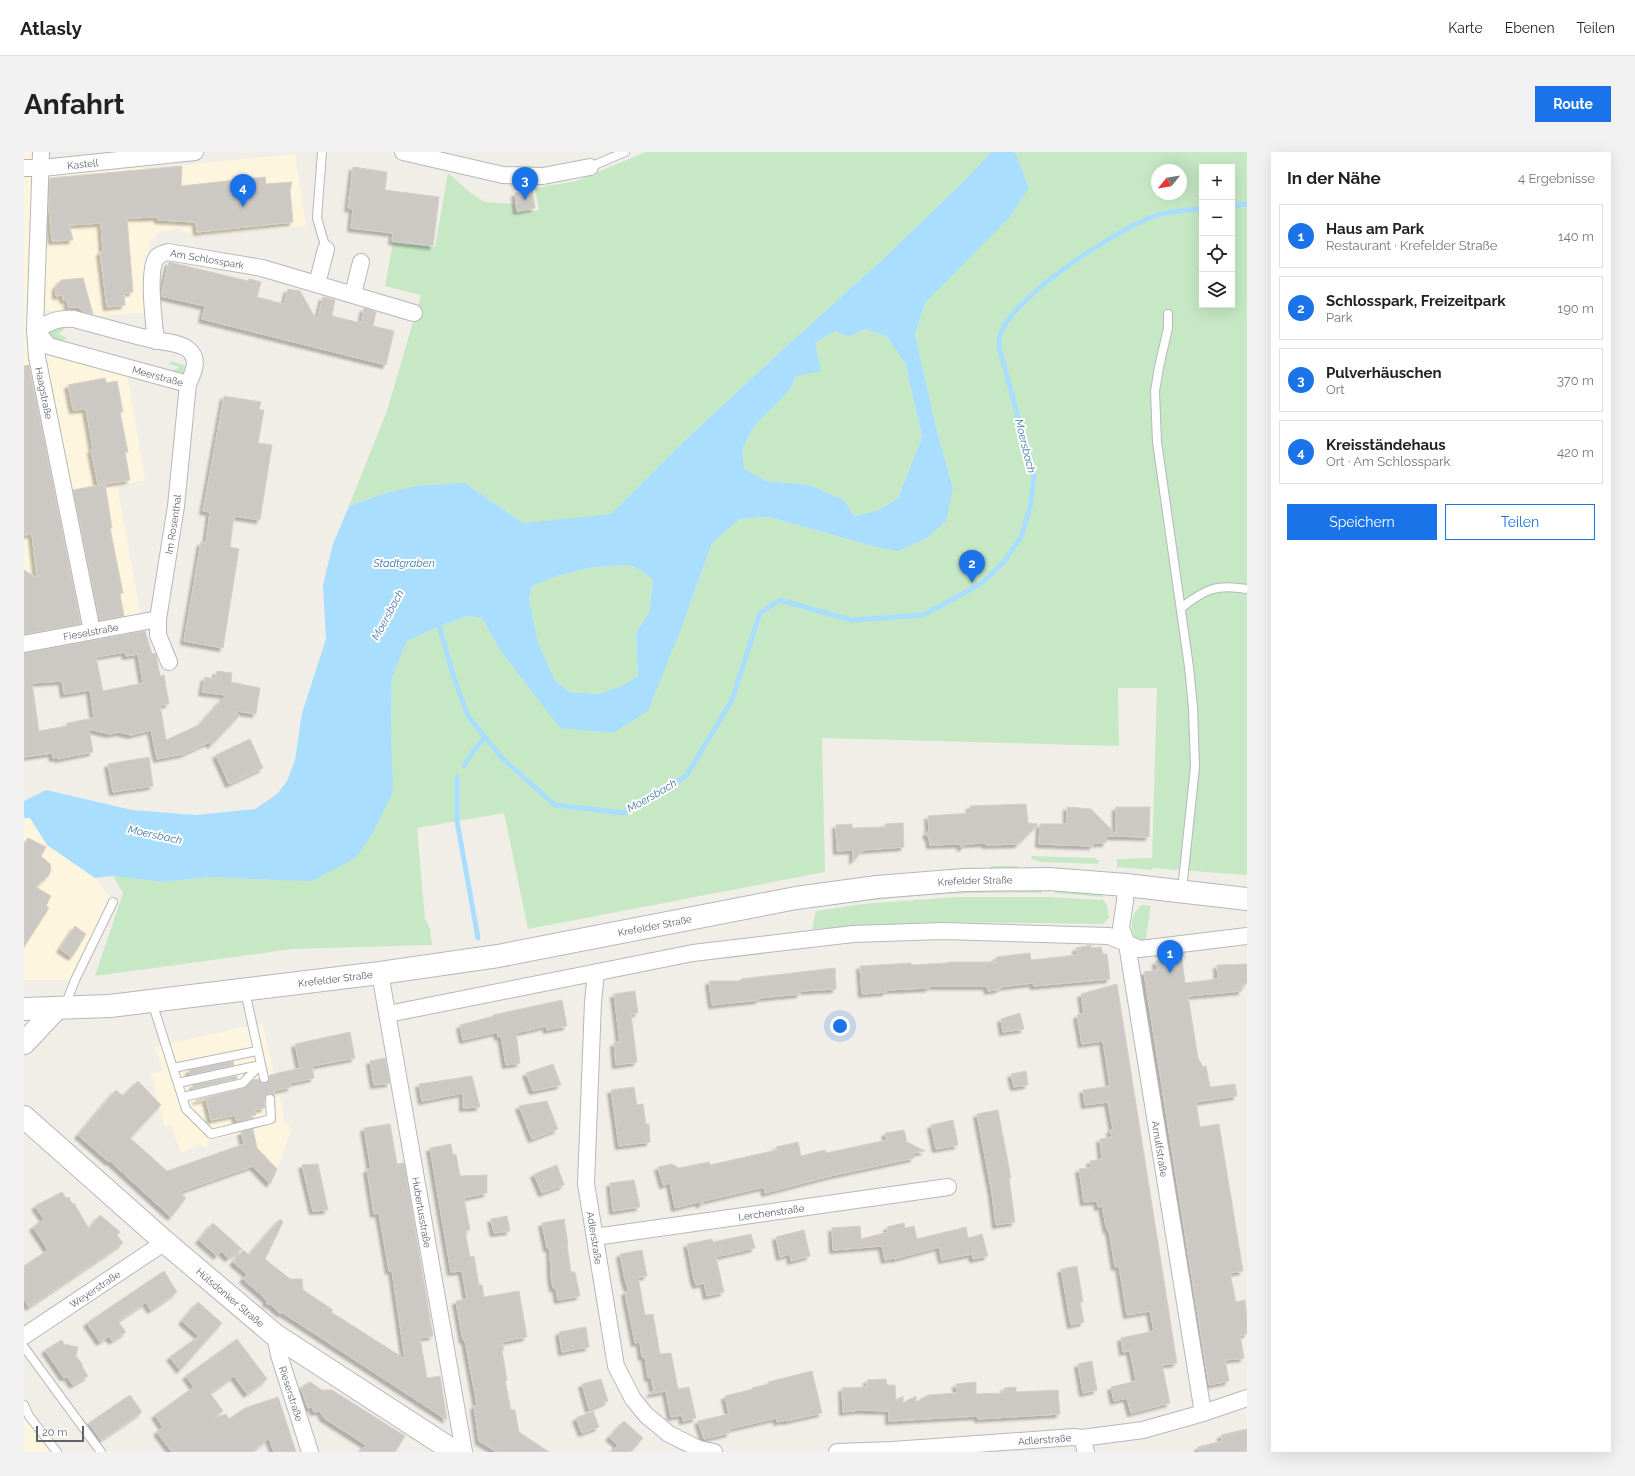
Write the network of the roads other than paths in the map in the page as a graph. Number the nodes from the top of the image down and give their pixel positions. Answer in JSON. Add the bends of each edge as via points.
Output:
{"nodes":[{"id":1,"x":41,"y":152,"type":"edge"},
{"id":2,"x":195,"y":152,"type":"edge"},
{"id":3,"x":322,"y":152,"type":"edge"},
{"id":4,"x":403,"y":152,"type":"edge"},
{"id":5,"x":625,"y":152,"type":"edge"},
{"id":6,"x":590,"y":167,"type":"joint"},
{"id":7,"x":24,"y":168,"type":"edge"},
{"id":8,"x":42,"y":168,"type":"junction"},
{"id":9,"x":326,"y":249,"type":"joint"},
{"id":10,"x":361,"y":262,"type":"dead end"},
{"id":11,"x":317,"y":284,"type":"junction"},
{"id":12,"x":353,"y":294,"type":"junction"},
{"id":13,"x":414,"y":313,"type":"dead end"},
{"id":14,"x":1168,"y":314,"type":"dead end"},
{"id":15,"x":30,"y":326,"type":"edge"},
{"id":16,"x":156,"y":341,"type":"junction"},
{"id":17,"x":188,"y":384,"type":"junction"},
{"id":18,"x":1247,"y":589,"type":"edge"},
{"id":19,"x":1181,"y":608,"type":"junction"},
{"id":20,"x":158,"y":619,"type":"junction"},
{"id":21,"x":92,"y":631,"type":"junction"},
{"id":22,"x":24,"y":644,"type":"edge"},
{"id":23,"x":168,"y":662,"type":"dead end"},
{"id":24,"x":1126,"y":885,"type":"junction"},
{"id":25,"x":1182,"y":891,"type":"junction"},
{"id":26,"x":1247,"y":899,"type":"edge"},
{"id":27,"x":113,"y":902,"type":"dead end"},
{"id":28,"x":1247,"y":936,"type":"edge"},
{"id":29,"x":1127,"y":944,"type":"junction"},
{"id":30,"x":380,"y":973,"type":"junction"},
{"id":31,"x":596,"y":973,"type":"junction"},
{"id":32,"x":245,"y":990,"type":"junction"},
{"id":33,"x":152,"y":1002,"type":"junction"},
{"id":34,"x":60,"y":1008,"type":"junction"},
{"id":35,"x":24,"y":1009,"type":"edge"},
{"id":36,"x":388,"y":1014,"type":"junction"},
{"id":37,"x":24,"y":1044,"type":"edge"},
{"id":38,"x":257,"y":1051,"type":"junction"},
{"id":39,"x":260,"y":1065,"type":"junction"},
{"id":40,"x":173,"y":1068,"type":"junction"},
{"id":41,"x":264,"y":1078,"type":"dead end"},
{"id":42,"x":178,"y":1083,"type":"junction"},
{"id":43,"x":183,"y":1097,"type":"junction"},
{"id":44,"x":270,"y":1099,"type":"dead end"},
{"id":45,"x":24,"y":1116,"type":"edge"},
{"id":46,"x":948,"y":1187,"type":"dead end"},
{"id":47,"x":595,"y":1237,"type":"junction"},
{"id":48,"x":166,"y":1242,"type":"junction"},
{"id":49,"x":275,"y":1335,"type":"junction"},
{"id":50,"x":24,"y":1336,"type":"edge"},
{"id":51,"x":24,"y":1347,"type":"edge"},
{"id":52,"x":1247,"y":1398,"type":"edge"},
{"id":53,"x":24,"y":1405,"type":"edge"},
{"id":54,"x":1203,"y":1414,"type":"junction"},
{"id":55,"x":1084,"y":1445,"type":"edge"},
{"id":56,"x":894,"y":1451,"type":"edge"},
{"id":57,"x":57,"y":1452,"type":"edge"},
{"id":58,"x":101,"y":1452,"type":"edge"},
{"id":59,"x":310,"y":1452,"type":"edge"},
{"id":60,"x":455,"y":1452,"type":"edge"},
{"id":61,"x":464,"y":1452,"type":"edge"},
{"id":62,"x":714,"y":1452,"type":"edge"},
{"id":63,"x":837,"y":1452,"type":"edge"}],
"edges":[{"from":1,"to":8,"type":"street","name":"Haagstraße"},
{"from":2,"to":8,"type":"street","name":"Kastell"},
{"from":3,"to":9,"type":"lane","via":[[317,218]]},
{"from":4,"to":6,"type":"street","via":[[503,175],[543,176]]},
{"from":5,"to":6,"type":"lane"},
{"from":7,"to":8,"type":"street","name":"Kastell"},
{"from":8,"to":15,"type":"street","name":"Haagstraße"},
{"from":9,"to":11,"type":"street"},
{"from":10,"to":12,"type":"street"},
{"from":11,"to":12,"type":"street","name":"Am Schlosspark"},
{"from":11,"to":16,"type":"street","name":"Am Schlosspark","via":[[262,268],[164,253],[155,262],[151,295]]},
{"from":12,"to":13,"type":"street","name":"Am Schlosspark"},
{"from":14,"to":19,"type":"lane","via":[[1168,328],[1155,391],[1157,442]]},
{"from":15,"to":16,"type":"street","name":"Meerstraße","via":[[63,318]]},
{"from":15,"to":17,"type":"street","name":"Meerstraße","via":[[49,346]]},
{"from":15,"to":21,"type":"street","name":"Haagstraße"},
{"from":16,"to":17,"type":"street","name":"Meerstraße","via":[[174,343],[189,349],[195,358],[195,370]]},
{"from":17,"to":20,"type":"street","name":"Im Rosenthal","via":[[176,506]]},
{"from":18,"to":19,"type":"lane","via":[[1217,588],[1198,594]]},
{"from":19,"to":25,"type":"lane","via":[[1193,708],[1195,767]]},
{"from":20,"to":21,"type":"street","name":"Fieselstraße"},
{"from":20,"to":23,"type":"street","name":"Im Rosenthal","via":[[158,635]]},
{"from":21,"to":22,"type":"street","name":"Fieselstraße"},
{"from":24,"to":25,"type":"main road","name":"Krefelder Straße"},
{"from":24,"to":29,"type":"street","name":"Arnulfstraße","via":[[1121,928]]},
{"from":24,"to":30,"type":"main road","name":"Krefelder Straße","via":[[1049,879],[964,880],[877,887],[796,898],[498,956]]},
{"from":25,"to":26,"type":"main road","name":"Krefelder Straße"},
{"from":27,"to":34,"type":"lane"},
{"from":28,"to":29,"type":"street","via":[[1140,949]]},
{"from":29,"to":31,"type":"street","via":[[1109,936],[943,931],[853,934],[693,953]]},
{"from":29,"to":54,"type":"street","name":"Arnulfstraße"},
{"from":30,"to":32,"type":"main road","name":"Krefelder Straße"},
{"from":30,"to":36,"type":"street","name":"Hubertusstraße"},
{"from":31,"to":36,"type":"street"},
{"from":31,"to":47,"type":"street","name":"Adlerstraße","via":[[586,1184]]},
{"from":32,"to":33,"type":"main road","name":"Krefelder Straße"},
{"from":32,"to":38,"type":"lane"},
{"from":33,"to":34,"type":"main road","name":"Krefelder Straße"},
{"from":33,"to":40,"type":"lane"},
{"from":34,"to":35,"type":"main road","name":"Krefelder Straße"},
{"from":34,"to":37,"type":"main road"},
{"from":36,"to":61,"type":"street","name":"Hubertusstraße"},
{"from":38,"to":39,"type":"lane"},
{"from":38,"to":40,"type":"lane"},
{"from":39,"to":41,"type":"lane"},
{"from":39,"to":42,"type":"lane"},
{"from":39,"to":43,"type":"lane","via":[[243,1083]]},
{"from":40,"to":42,"type":"lane"},
{"from":42,"to":43,"type":"lane"},
{"from":43,"to":44,"type":"lane","via":[[186,1109],[211,1134],[271,1119]]},
{"from":45,"to":48,"type":"main road","name":"Hülsdonker Straße"},
{"from":46,"to":47,"type":"street","name":"Lerchenstraße"},
{"from":47,"to":62,"type":"street","name":"Adlerstraße","via":[[616,1366],[632,1398],[646,1415],[669,1434],[699,1449]]},
{"from":48,"to":49,"type":"main road","name":"Hülsdonker Straße"},
{"from":48,"to":50,"type":"street","name":"Weyerstraße"},
{"from":49,"to":59,"type":"street","name":"Rieserstraße"},
{"from":49,"to":60,"type":"main road","name":"Hülsdonker Straße"},
{"from":51,"to":58,"type":"lane"},
{"from":52,"to":54,"type":"street","name":"Adlerstraße"},
{"from":53,"to":57,"type":"lane","via":[[29,1416]]},
{"from":54,"to":55,"type":"street","name":"Adlerstraße"},
{"from":55,"to":56,"type":"street","name":"Adlerstraße","via":[[1074,1436]]},
{"from":56,"to":63,"type":"street","name":"Adlerstraße"}]}
